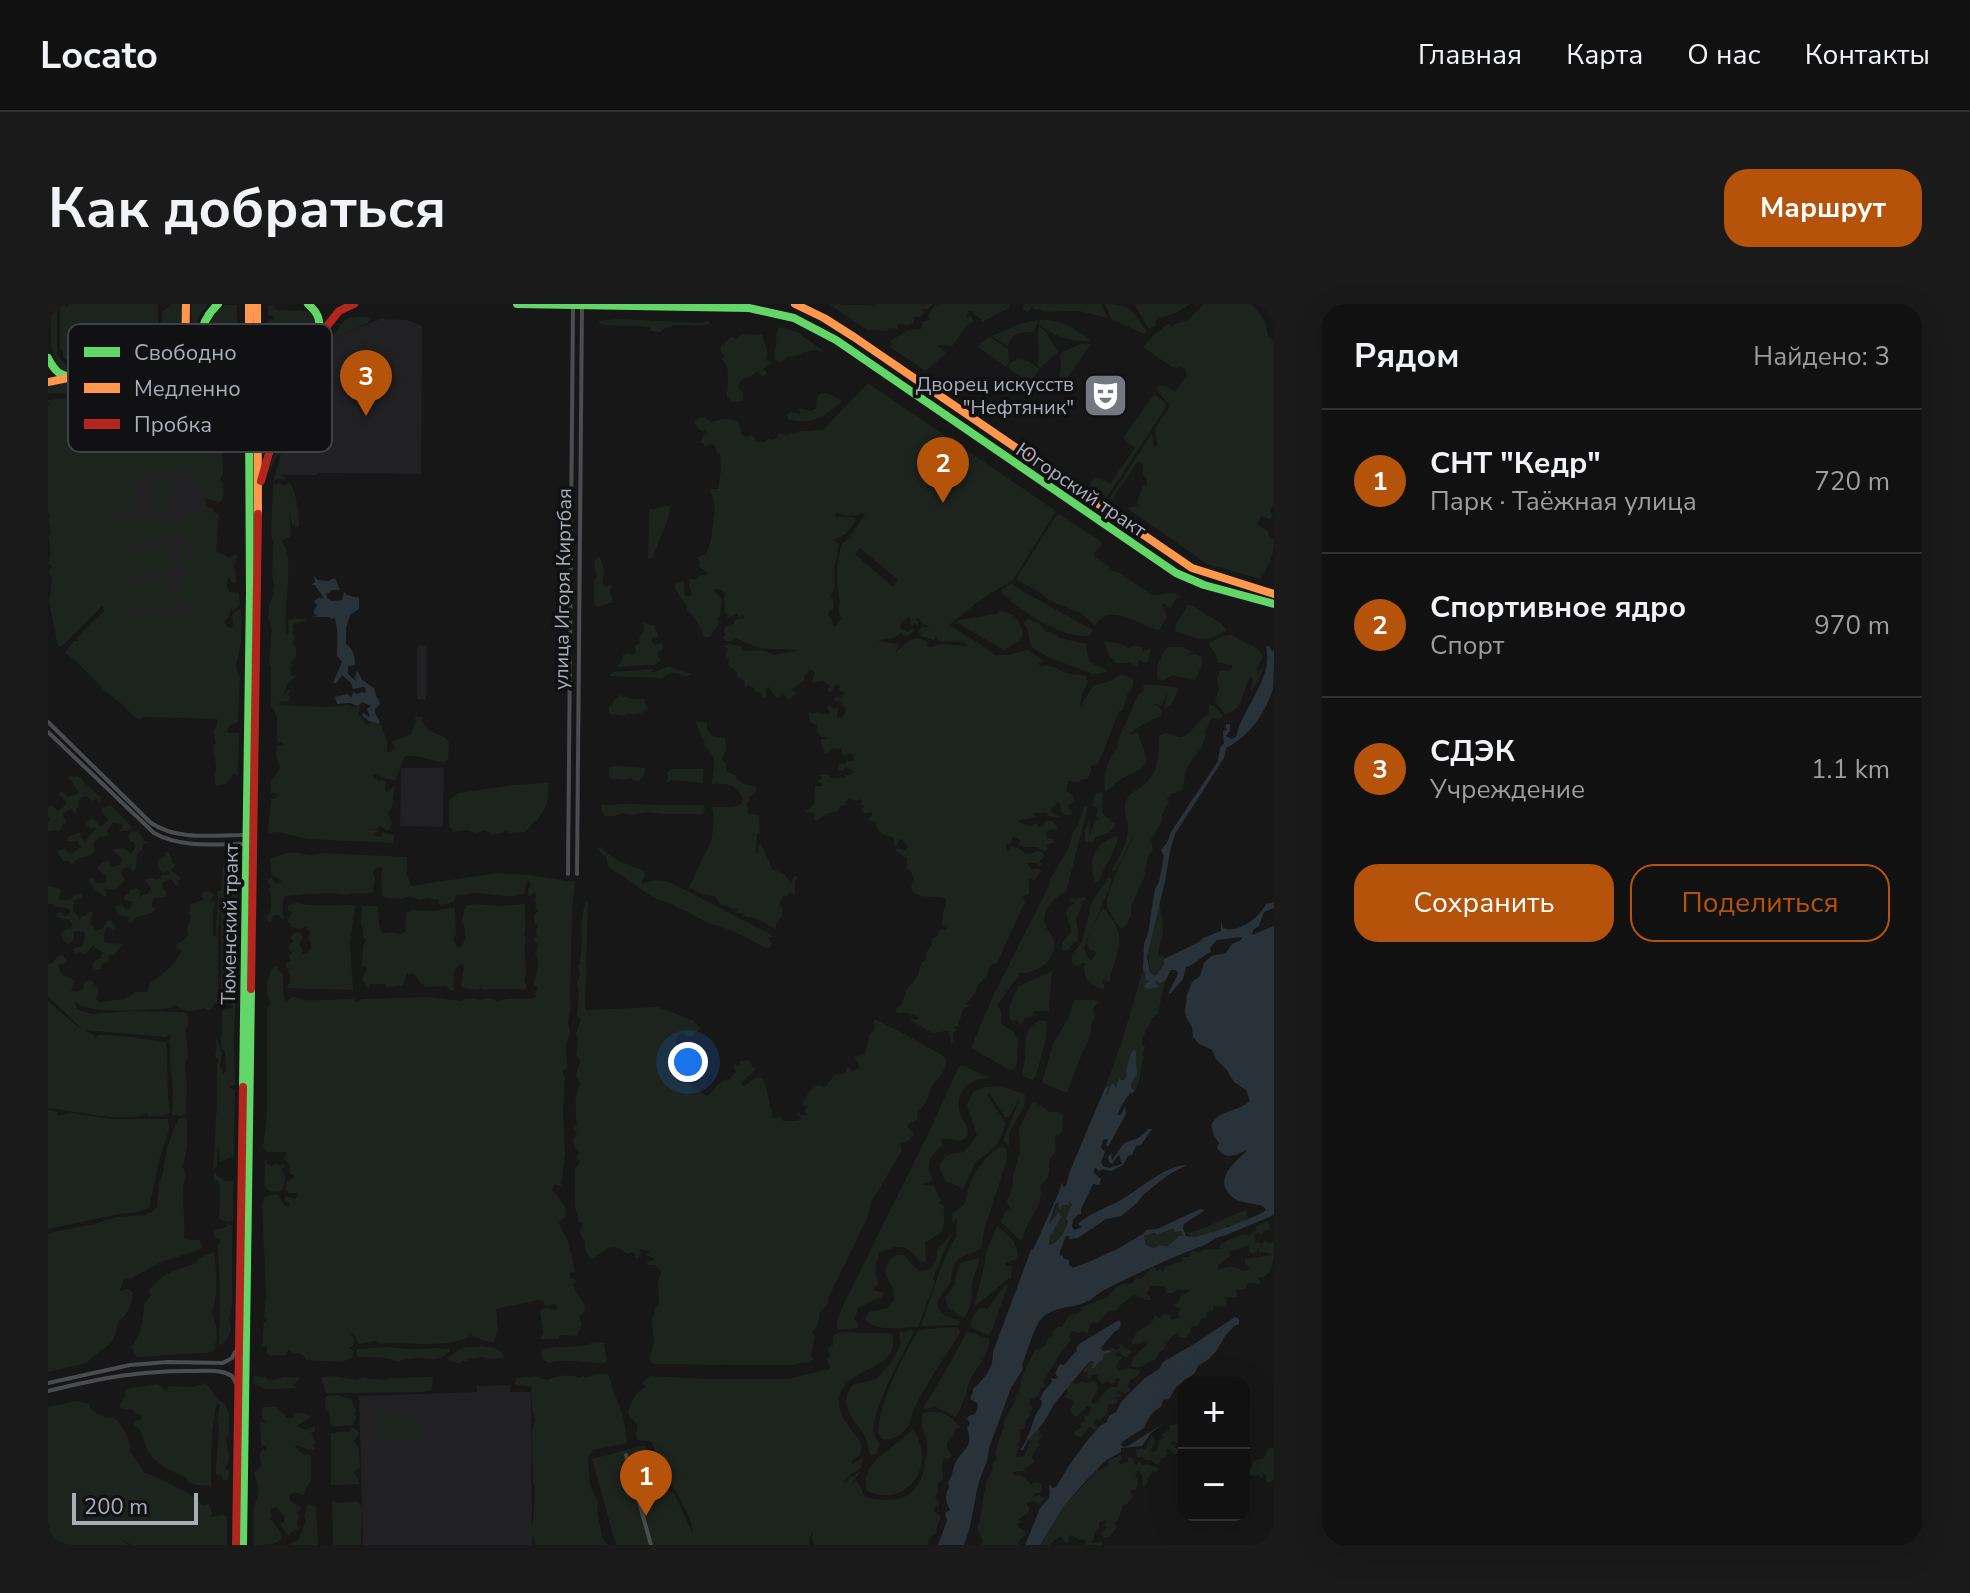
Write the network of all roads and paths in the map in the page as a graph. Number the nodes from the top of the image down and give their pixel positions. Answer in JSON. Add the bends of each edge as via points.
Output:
{"nodes":[{"id":1,"x":186,"y":304,"type":"edge"},
{"id":2,"x":218,"y":304,"type":"edge"},
{"id":3,"x":249,"y":304,"type":"edge"},
{"id":4,"x":257,"y":304,"type":"edge"},
{"id":5,"x":308,"y":304,"type":"edge"},
{"id":6,"x":354,"y":304,"type":"edge"},
{"id":7,"x":517,"y":304,"type":"edge"},
{"id":8,"x":785,"y":304,"type":"edge"},
{"id":9,"x":795,"y":304,"type":"edge"},
{"id":10,"x":577,"y":305,"type":"edge"},
{"id":11,"x":782,"y":314,"type":"junction"},
{"id":12,"x":253,"y":319,"type":"junction"},
{"id":13,"x":186,"y":324,"type":"edge"},
{"id":14,"x":204,"y":324,"type":"edge"},
{"id":15,"x":253,"y":324,"type":"edge"},
{"id":16,"x":319,"y":324,"type":"edge"},
{"id":17,"x":329,"y":324,"type":"edge"},
{"id":18,"x":48,"y":358,"type":"edge"},
{"id":19,"x":68,"y":375,"type":"edge"},
{"id":20,"x":68,"y":378,"type":"edge"},
{"id":21,"x":48,"y":382,"type":"edge"},
{"id":22,"x":256,"y":452,"type":"edge"},
{"id":23,"x":269,"y":452,"type":"edge"},
{"id":24,"x":249,"y":453,"type":"edge"},
{"id":25,"x":258,"y":517,"type":"junction"},
{"id":26,"x":1192,"y":568,"type":"junction"},
{"id":27,"x":1187,"y":579,"type":"junction"},
{"id":28,"x":1270,"y":598,"type":"edge"},
{"id":29,"x":48,"y":722,"type":"edge"},
{"id":30,"x":48,"y":732,"type":"edge"},
{"id":31,"x":247,"y":839,"type":"junction"},
{"id":32,"x":568,"y":874,"type":"dead end"},
{"id":33,"x":577,"y":874,"type":"dead end"},
{"id":34,"x":238,"y":1342,"type":"junction"},
{"id":35,"x":48,"y":1383,"type":"edge"},
{"id":36,"x":238,"y":1390,"type":"junction"},
{"id":37,"x":48,"y":1391,"type":"edge"},
{"id":38,"x":626,"y":1455,"type":"dead end"},
{"id":39,"x":236,"y":1545,"type":"edge"},
{"id":40,"x":243,"y":1545,"type":"edge"},
{"id":41,"x":651,"y":1545,"type":"edge"}],
"edges":[{"from":1,"to":13,"type":"main road"},
{"from":2,"to":14,"type":"main road"},
{"from":3,"to":12,"type":"main road","name":"Тюменский тракт"},
{"from":4,"to":12,"type":"main road","name":"Тюменский тракт"},
{"from":5,"to":16,"type":"main road"},
{"from":6,"to":17,"type":"main road"},
{"from":7,"to":10,"type":"main road","name":"Югорский тракт"},
{"from":8,"to":11,"type":"main road"},
{"from":9,"to":26,"type":"main road","name":"Югорский тракт","via":[[854,337]]},
{"from":10,"to":11,"type":"main road","name":"Югорский тракт","via":[[735,307]]},
{"from":10,"to":32,"type":"street","name":"улица Игоря Киртбая"},
{"from":10,"to":33,"type":"street","name":"улица Игоря Киртбая"},
{"from":11,"to":27,"type":"main road","name":"Югорский тракт","via":[[836,340]]},
{"from":12,"to":15,"type":"main road","name":"Тюменский тракт"},
{"from":18,"to":19,"type":"main road","via":[[57,372]]},
{"from":20,"to":21,"type":"main road"},
{"from":22,"to":25,"type":"main road","name":"Тюменский тракт"},
{"from":23,"to":25,"type":"main road"},
{"from":24,"to":31,"type":"main road","name":"Тюменский тракт"},
{"from":25,"to":40,"type":"main road","name":"Тюменский тракт"},
{"from":26,"to":27,"type":"main road"},
{"from":26,"to":28,"type":"main road","name":"Югорский тракт"},
{"from":27,"to":28,"type":"main road","name":"Югорский тракт"},
{"from":29,"to":31,"type":"street","via":[[159,828]]},
{"from":30,"to":31,"type":"street","via":[[154,833],[180,842]]},
{"from":31,"to":34,"type":"main road","name":"Тюменский тракт"},
{"from":34,"to":35,"type":"street","via":[[232,1358],[223,1363],[130,1365]]},
{"from":34,"to":36,"type":"main road","name":"Тюменский тракт"},
{"from":36,"to":37,"type":"street","via":[[228,1373],[162,1371]]},
{"from":36,"to":39,"type":"main road","name":"Тюменский тракт"},
{"from":38,"to":41,"type":"street"}]}
